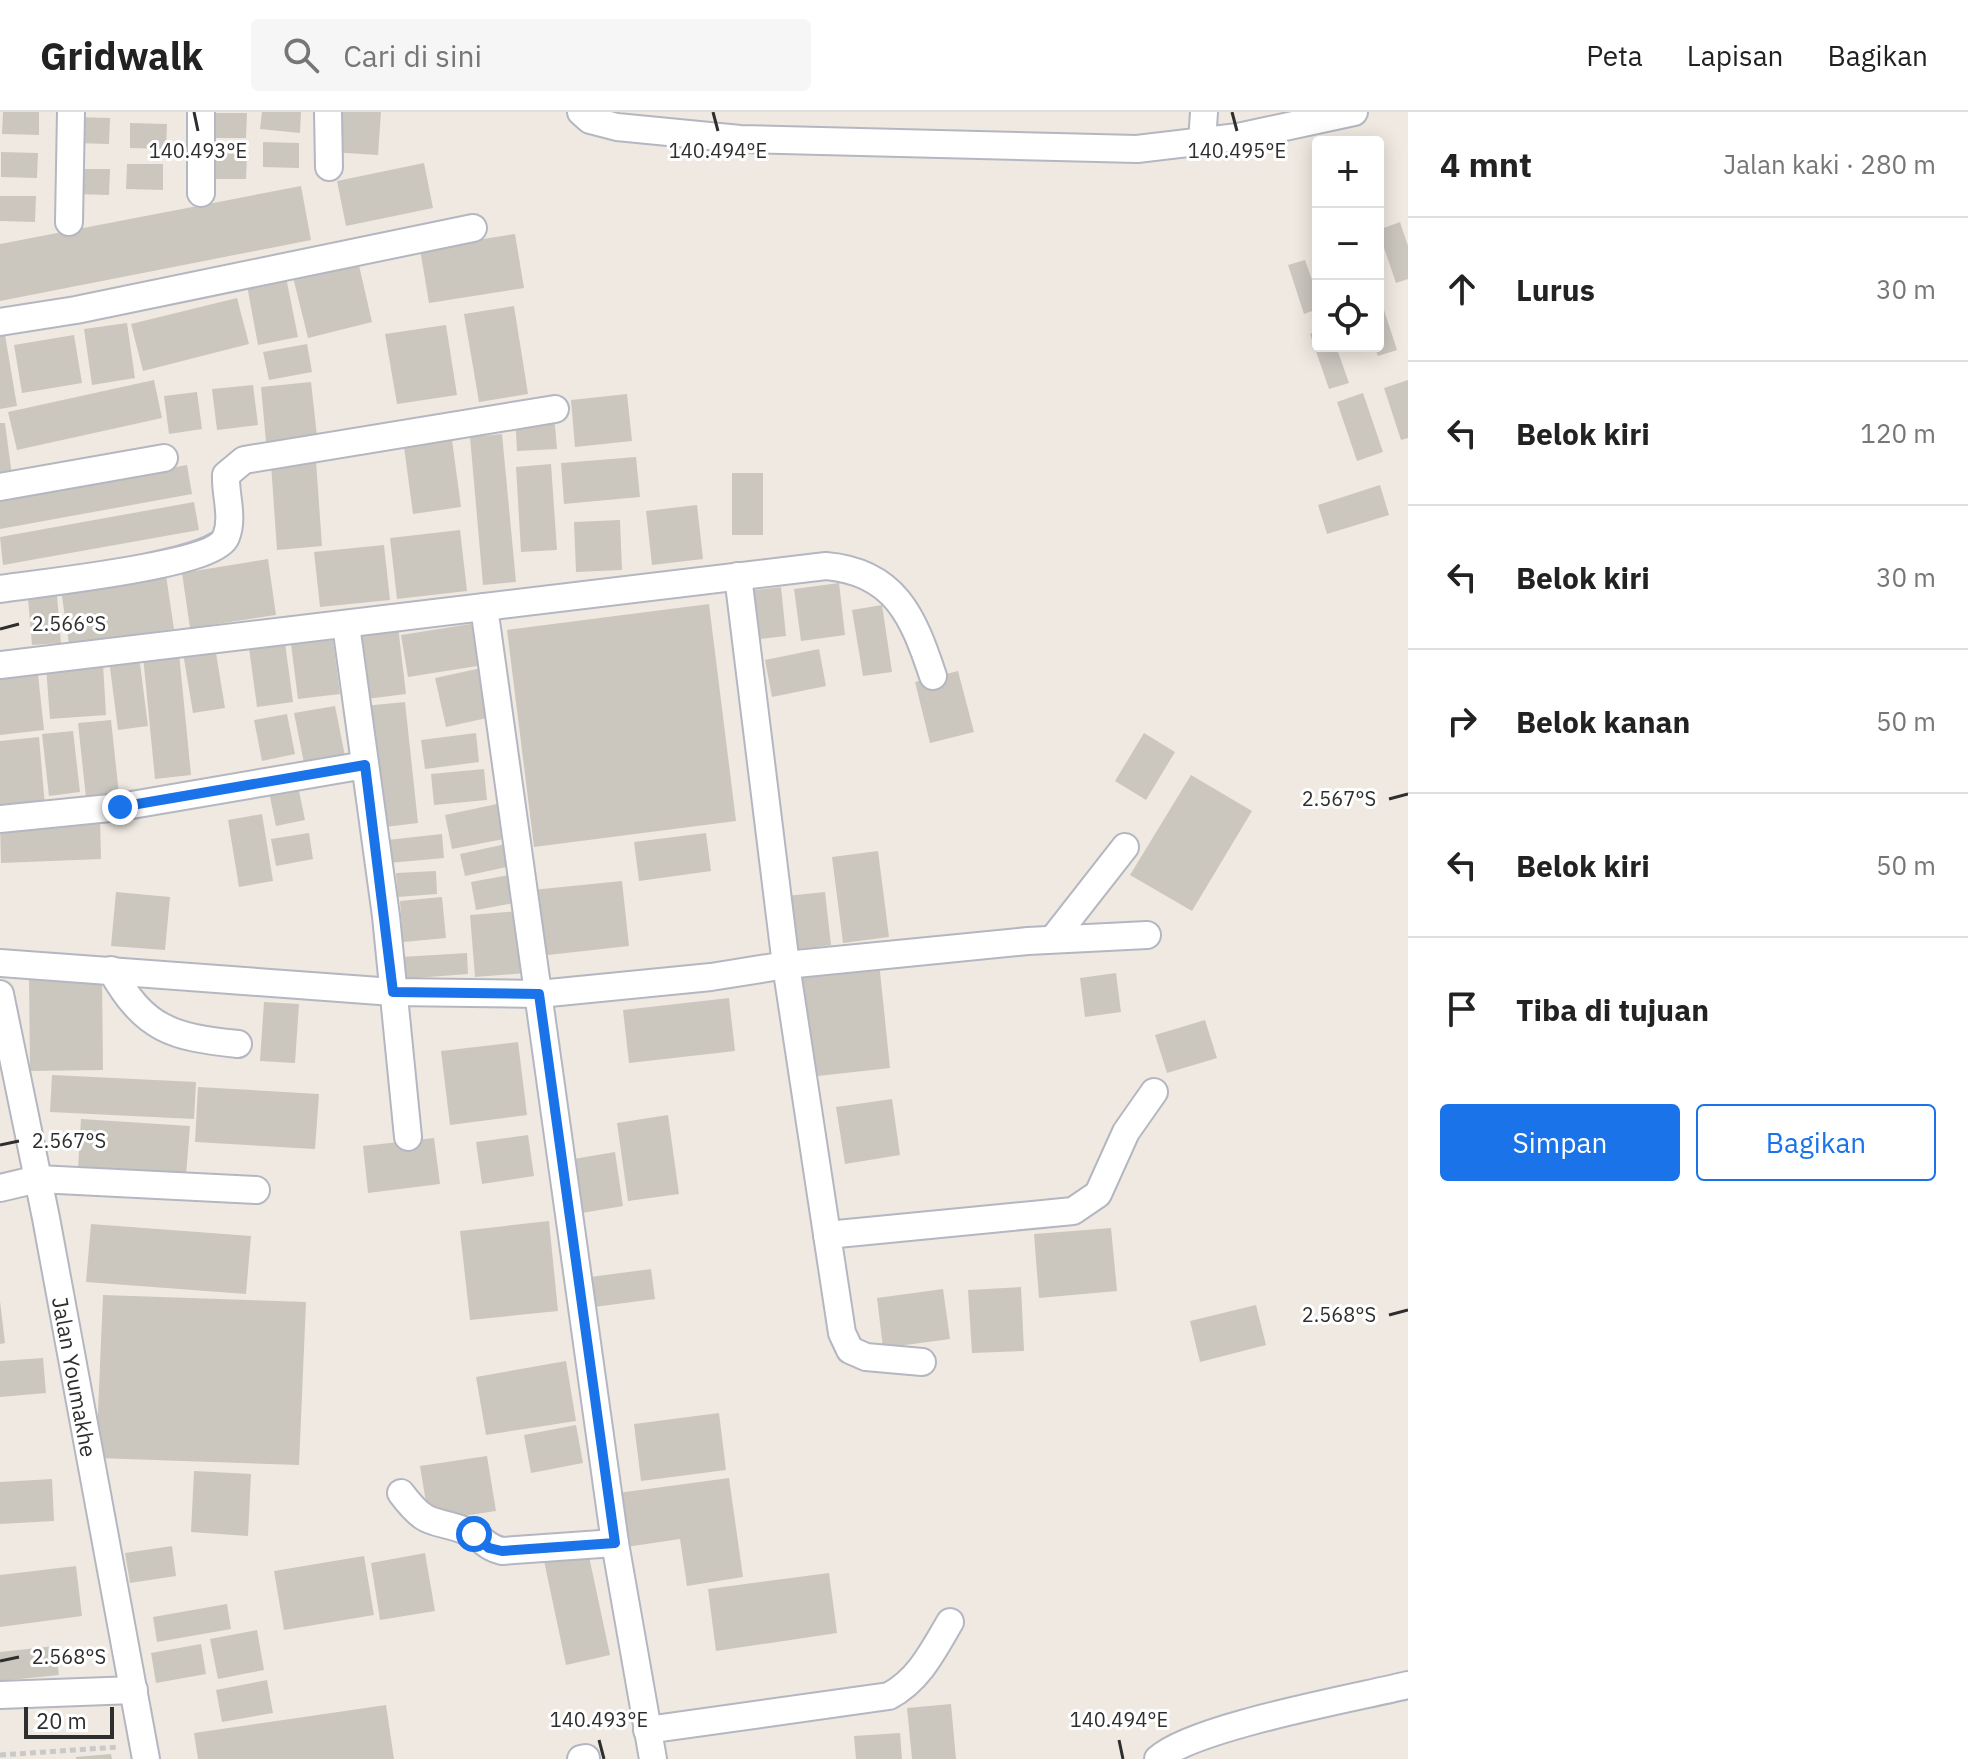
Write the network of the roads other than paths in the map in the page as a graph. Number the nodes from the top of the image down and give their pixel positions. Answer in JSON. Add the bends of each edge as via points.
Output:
{"nodes":[{"id":1,"x":71,"y":112,"type":"edge"},
{"id":2,"x":201,"y":112,"type":"edge"},
{"id":3,"x":328,"y":112,"type":"edge"},
{"id":4,"x":581,"y":112,"type":"edge"},
{"id":5,"x":1204,"y":112,"type":"edge"},
{"id":6,"x":1354,"y":112,"type":"edge"},
{"id":7,"x":1202,"y":142,"type":"junction"},
{"id":8,"x":329,"y":167,"type":"dead end"},
{"id":9,"x":201,"y":193,"type":"dead end"},
{"id":10,"x":69,"y":222,"type":"dead end"},
{"id":11,"x":473,"y":228,"type":"dead end"},
{"id":12,"x":0,"y":322,"type":"edge"},
{"id":13,"x":555,"y":409,"type":"dead end"},
{"id":14,"x":164,"y":458,"type":"dead end"},
{"id":15,"x":0,"y":487,"type":"edge"},
{"id":16,"x":738,"y":576,"type":"junction"},
{"id":17,"x":0,"y":589,"type":"edge"},
{"id":18,"x":484,"y":607,"type":"junction"},
{"id":19,"x":346,"y":625,"type":"junction"},
{"id":20,"x":0,"y":665,"type":"edge"},
{"id":21,"x":933,"y":676,"type":"dead end"},
{"id":22,"x":365,"y":765,"type":"junction"},
{"id":23,"x":0,"y":819,"type":"edge"},
{"id":24,"x":1125,"y":847,"type":"dead end"},
{"id":25,"x":1147,"y":935,"type":"dead end"},
{"id":26,"x":1041,"y":940,"type":"junction"},
{"id":27,"x":0,"y":963,"type":"edge"},
{"id":28,"x":786,"y":965,"type":"junction"},
{"id":29,"x":111,"y":970,"type":"junction"},
{"id":30,"x":393,"y":992,"type":"junction"},
{"id":31,"x":0,"y":994,"type":"edge"},
{"id":32,"x":539,"y":994,"type":"junction"},
{"id":33,"x":4,"y":1033,"type":"edge"},
{"id":34,"x":238,"y":1044,"type":"dead end"},
{"id":35,"x":1154,"y":1092,"type":"dead end"},
{"id":36,"x":408,"y":1137,"type":"dead end"},
{"id":37,"x":38,"y":1179,"type":"junction"},
{"id":38,"x":0,"y":1188,"type":"edge"},
{"id":39,"x":256,"y":1190,"type":"dead end"},
{"id":40,"x":827,"y":1235,"type":"junction"},
{"id":41,"x":922,"y":1362,"type":"dead end"},
{"id":42,"x":401,"y":1493,"type":"dead end"},
{"id":43,"x":615,"y":1543,"type":"junction"},
{"id":44,"x":950,"y":1622,"type":"dead end"},
{"id":45,"x":1408,"y":1685,"type":"edge"},
{"id":46,"x":134,"y":1690,"type":"junction"},
{"id":47,"x":0,"y":1695,"type":"edge"},
{"id":48,"x":647,"y":1730,"type":"junction"},
{"id":49,"x":145,"y":1751,"type":"edge"},
{"id":50,"x":653,"y":1759,"type":"edge"},
{"id":51,"x":1158,"y":1759,"type":"edge"}],
"edges":[{"from":1,"to":10,"type":"street"},
{"from":2,"to":9,"type":"street"},
{"from":3,"to":8,"type":"street"},
{"from":4,"to":7,"type":"street","via":[[617,127],[740,139],[1121,149]]},
{"from":5,"to":7,"type":"street"},
{"from":6,"to":7,"type":"street"},
{"from":11,"to":12,"type":"street"},
{"from":13,"to":17,"type":"street","via":[[244,460],[226,475],[229,521],[219,547],[166,564]]},
{"from":14,"to":15,"type":"street"},
{"from":16,"to":18,"type":"street"},
{"from":16,"to":21,"type":"street","via":[[826,566],[869,576],[908,612]]},
{"from":16,"to":28,"type":"street"},
{"from":18,"to":19,"type":"street"},
{"from":18,"to":32,"type":"street"},
{"from":19,"to":20,"type":"street"},
{"from":19,"to":22,"type":"street"},
{"from":22,"to":23,"type":"street","via":[[120,807]]},
{"from":22,"to":30,"type":"street"},
{"from":24,"to":26,"type":"street"},
{"from":25,"to":26,"type":"street"},
{"from":26,"to":28,"type":"street"},
{"from":27,"to":29,"type":"street"},
{"from":28,"to":32,"type":"street"},
{"from":28,"to":40,"type":"street"},
{"from":29,"to":30,"type":"street"},
{"from":29,"to":34,"type":"street","via":[[143,1017],[163,1029],[187,1039]]},
{"from":30,"to":32,"type":"street"},
{"from":30,"to":36,"type":"street"},
{"from":31,"to":33,"type":"street","name":"Jalan Youmakhe"},
{"from":32,"to":43,"type":"street"},
{"from":33,"to":37,"type":"street","name":"Jalan Youmakhe"},
{"from":35,"to":40,"type":"street","via":[[1126,1132],[1098,1194],[1073,1211]]},
{"from":37,"to":38,"type":"street"},
{"from":37,"to":39,"type":"street"},
{"from":37,"to":46,"type":"street","name":"Jalan Youmakhe"},
{"from":40,"to":41,"type":"street","via":[[842,1333],[850,1350],[866,1357]]},
{"from":42,"to":43,"type":"street","via":[[418,1515],[468,1531],[489,1548]]},
{"from":43,"to":48,"type":"street"},
{"from":44,"to":48,"type":"street","via":[[907,1687],[889,1696]]},
{"from":45,"to":51,"type":"street","via":[[1183,1742]]},
{"from":46,"to":47,"type":"street"},
{"from":46,"to":49,"type":"street","name":"Jalan Youmakhe"},
{"from":48,"to":50,"type":"street"}]}
